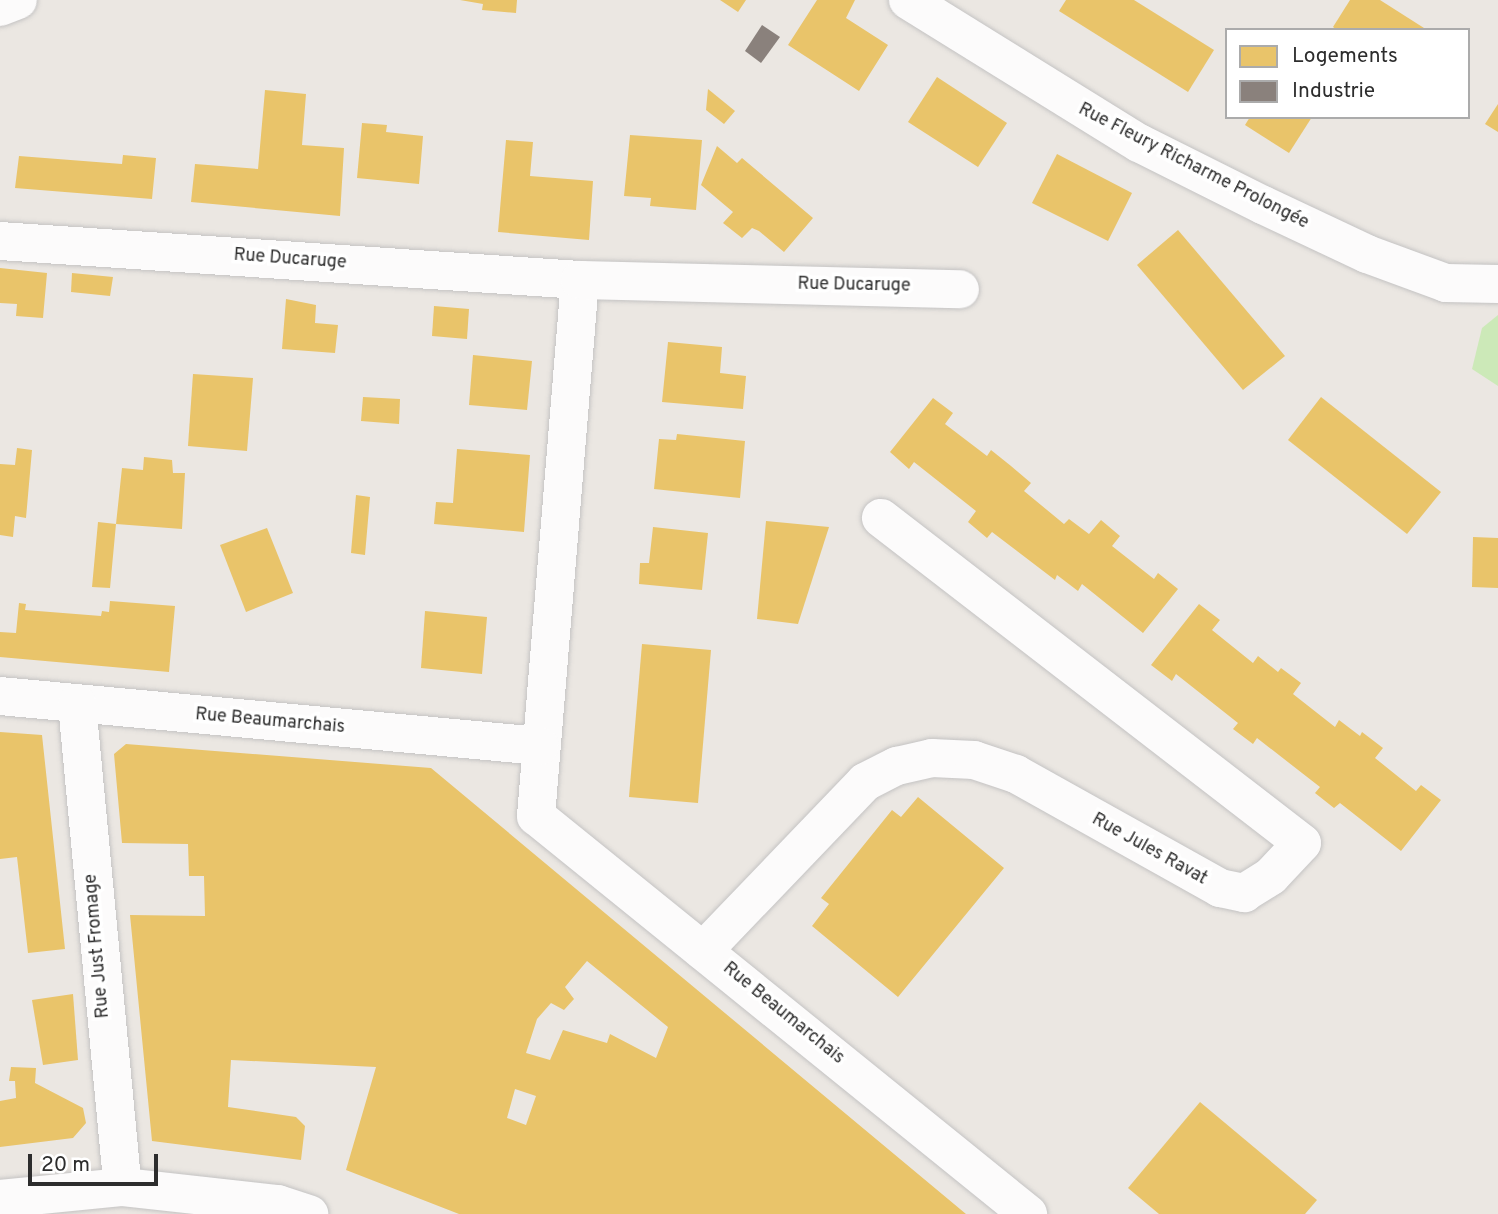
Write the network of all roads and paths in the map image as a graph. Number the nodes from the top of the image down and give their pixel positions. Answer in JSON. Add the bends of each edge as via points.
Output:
{"nodes":[{"id":1,"x":18,"y":0,"type":"edge"},
{"id":2,"x":908,"y":0,"type":"edge"},
{"id":3,"x":0,"y":7,"type":"edge"},
{"id":4,"x":0,"y":241,"type":"edge"},
{"id":5,"x":580,"y":280,"type":"junction"},
{"id":6,"x":1498,"y":284,"type":"edge"},
{"id":7,"x":960,"y":289,"type":"dead end"},
{"id":8,"x":881,"y":518,"type":"dead end"},
{"id":9,"x":0,"y":696,"type":"edge"},
{"id":10,"x":76,"y":704,"type":"junction"},
{"id":11,"x":540,"y":746,"type":"junction"},
{"id":12,"x":703,"y":951,"type":"junction"},
{"id":13,"x":123,"y":1187,"type":"junction"},
{"id":14,"x":0,"y":1199,"type":"edge"},
{"id":15,"x":309,"y":1214,"type":"edge"},
{"id":16,"x":1028,"y":1214,"type":"edge"}],
"edges":[{"from":1,"to":3,"type":"street"},
{"from":2,"to":6,"type":"street","name":"Rue Fleury Richarme Prolongée","via":[[1139,143],[1274,211],[1367,254],[1446,283]]},
{"from":4,"to":5,"type":"street","name":"Rue Ducaruge"},
{"from":5,"to":7,"type":"street","name":"Rue Ducaruge"},
{"from":5,"to":11,"type":"street"},
{"from":8,"to":12,"type":"street","name":"Rue Jules Ravat","via":[[1302,843],[1271,876],[1244,892],[1220,888],[1016,774],[974,760],[932,758],[897,766],[864,782]]},
{"from":9,"to":10,"type":"street","name":"Rue Beaumarchais"},
{"from":10,"to":11,"type":"street","name":"Rue Beaumarchais"},
{"from":10,"to":13,"type":"street","name":"Rue Just Fromage"},
{"from":11,"to":12,"type":"street","name":"Rue Beaumarchais","via":[[536,816]]},
{"from":12,"to":16,"type":"street","name":"Rue Beaumarchais"},
{"from":13,"to":14,"type":"street"},
{"from":13,"to":15,"type":"street","via":[[278,1204]]}]}
